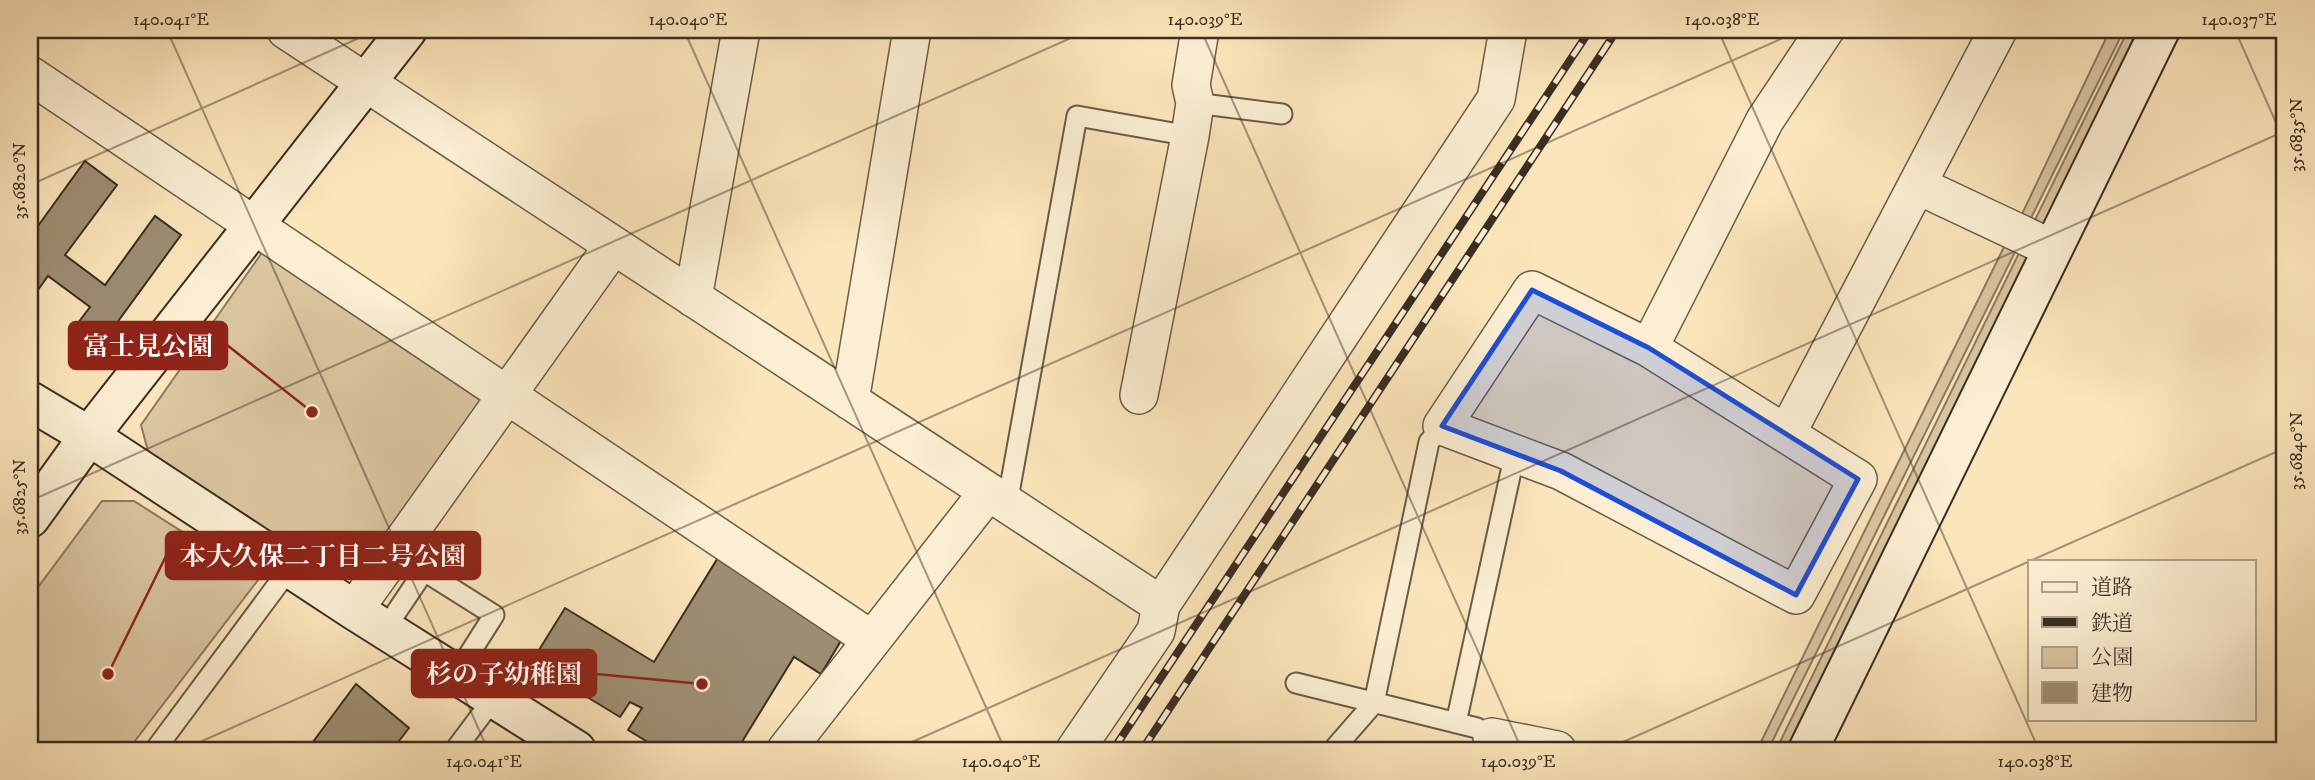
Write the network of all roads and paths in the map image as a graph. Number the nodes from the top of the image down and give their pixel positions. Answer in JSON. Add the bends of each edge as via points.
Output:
{"nodes":[{"id":1,"x":286,"y":30,"type":"edge"},
{"id":2,"x":407,"y":30,"type":"edge"},
{"id":3,"x":741,"y":30,"type":"edge"},
{"id":4,"x":912,"y":30,"type":"edge"},
{"id":5,"x":1200,"y":30,"type":"edge"},
{"id":6,"x":1508,"y":30,"type":"edge"},
{"id":7,"x":1825,"y":30,"type":"edge"},
{"id":8,"x":1998,"y":30,"type":"edge"},
{"id":9,"x":2160,"y":30,"type":"edge"},
{"id":10,"x":30,"y":75,"type":"edge"},
{"id":11,"x":367,"y":83,"type":"junction"},
{"id":12,"x":1282,"y":114,"type":"dead end"},
{"id":13,"x":1192,"y":119,"type":"junction"},
{"id":14,"x":1917,"y":185,"type":"junction"},
{"id":15,"x":255,"y":226,"type":"junction"},
{"id":16,"x":612,"y":246,"type":"junction"},
{"id":17,"x":2053,"y":249,"type":"junction"},
{"id":18,"x":693,"y":298,"type":"junction"},
{"id":19,"x":1649,"y":348,"type":"junction"},
{"id":20,"x":507,"y":395,"type":"junction"},
{"id":21,"x":1139,"y":395,"type":"dead end"},
{"id":22,"x":30,"y":401,"type":"edge"},
{"id":23,"x":850,"y":401,"type":"junction"},
{"id":24,"x":1442,"y":426,"type":"junction"},
{"id":25,"x":1787,"y":433,"type":"junction"},
{"id":26,"x":89,"y":436,"type":"junction"},
{"id":27,"x":1515,"y":453,"type":"junction"},
{"id":28,"x":998,"y":498,"type":"junction"},
{"id":29,"x":30,"y":517,"type":"edge"},
{"id":30,"x":290,"y":568,"type":"junction"},
{"id":31,"x":1161,"y":605,"type":"junction"},
{"id":32,"x":369,"y":620,"type":"junction"},
{"id":33,"x":872,"y":639,"type":"junction"},
{"id":34,"x":456,"y":675,"type":"junction"},
{"id":35,"x":1296,"y":683,"type":"dead end"},
{"id":36,"x":494,"y":698,"type":"junction"},
{"id":37,"x":1374,"y":703,"type":"junction"},
{"id":38,"x":1457,"y":723,"type":"junction"},
{"id":39,"x":1492,"y":737,"type":"joint"},
{"id":40,"x":155,"y":750,"type":"edge"},
{"id":41,"x":455,"y":750,"type":"edge"},
{"id":42,"x":576,"y":750,"type":"edge"},
{"id":43,"x":786,"y":750,"type":"edge"},
{"id":44,"x":1075,"y":750,"type":"edge"},
{"id":45,"x":1334,"y":750,"type":"edge"},
{"id":46,"x":1557,"y":750,"type":"edge"},
{"id":47,"x":1808,"y":750,"type":"edge"}],
"edges":[{"from":1,"to":11,"type":"street"},
{"from":2,"to":11,"type":"street"},
{"from":3,"to":18,"type":"street"},
{"from":4,"to":23,"type":"street"},
{"from":5,"to":13,"type":"street","via":[[1191,85]]},
{"from":6,"to":31,"type":"street","via":[[1496,99]]},
{"from":7,"to":19,"type":"street","via":[[1765,120]]},
{"from":8,"to":14,"type":"street"},
{"from":9,"to":17,"type":"street"},
{"from":10,"to":15,"type":"street"},
{"from":11,"to":15,"type":"street"},
{"from":11,"to":16,"type":"street"},
{"from":12,"to":13,"type":"lane"},
{"from":13,"to":21,"type":"street"},
{"from":13,"to":28,"type":"lane","via":[[1077,116]]},
{"from":14,"to":17,"type":"street"},
{"from":14,"to":25,"type":"street"},
{"from":15,"to":20,"type":"street"},
{"from":15,"to":26,"type":"street"},
{"from":16,"to":18,"type":"street"},
{"from":16,"to":20,"type":"street"},
{"from":17,"to":47,"type":"street"},
{"from":18,"to":23,"type":"street"},
{"from":19,"to":24,"type":"street","via":[[1532,289]]},
{"from":19,"to":25,"type":"street"},
{"from":20,"to":32,"type":"street"},
{"from":20,"to":33,"type":"street"},
{"from":22,"to":26,"type":"street"},
{"from":23,"to":28,"type":"street"},
{"from":24,"to":27,"type":"street"},
{"from":24,"to":37,"type":"lane","via":[[1429,442]]},
{"from":25,"to":27,"type":"street","via":[[1858,479],[1796,595],[1561,471]]},
{"from":26,"to":29,"type":"street"},
{"from":26,"to":30,"type":"street"},
{"from":27,"to":38,"type":"lane"},
{"from":28,"to":31,"type":"street"},
{"from":28,"to":33,"type":"street"},
{"from":30,"to":32,"type":"street"},
{"from":30,"to":40,"type":"lane"},
{"from":31,"to":44,"type":"street","via":[[1156,631]]},
{"from":32,"to":34,"type":"street"},
{"from":32,"to":34,"type":"lane","via":[[424,571],[494,615]]},
{"from":33,"to":43,"type":"street"},
{"from":34,"to":36,"type":"street"},
{"from":35,"to":37,"type":"lane"},
{"from":36,"to":41,"type":"lane"},
{"from":36,"to":42,"type":"street"},
{"from":37,"to":38,"type":"lane"},
{"from":37,"to":45,"type":"lane"},
{"from":38,"to":39,"type":"lane"},
{"from":39,"to":46,"type":"street"}]}
